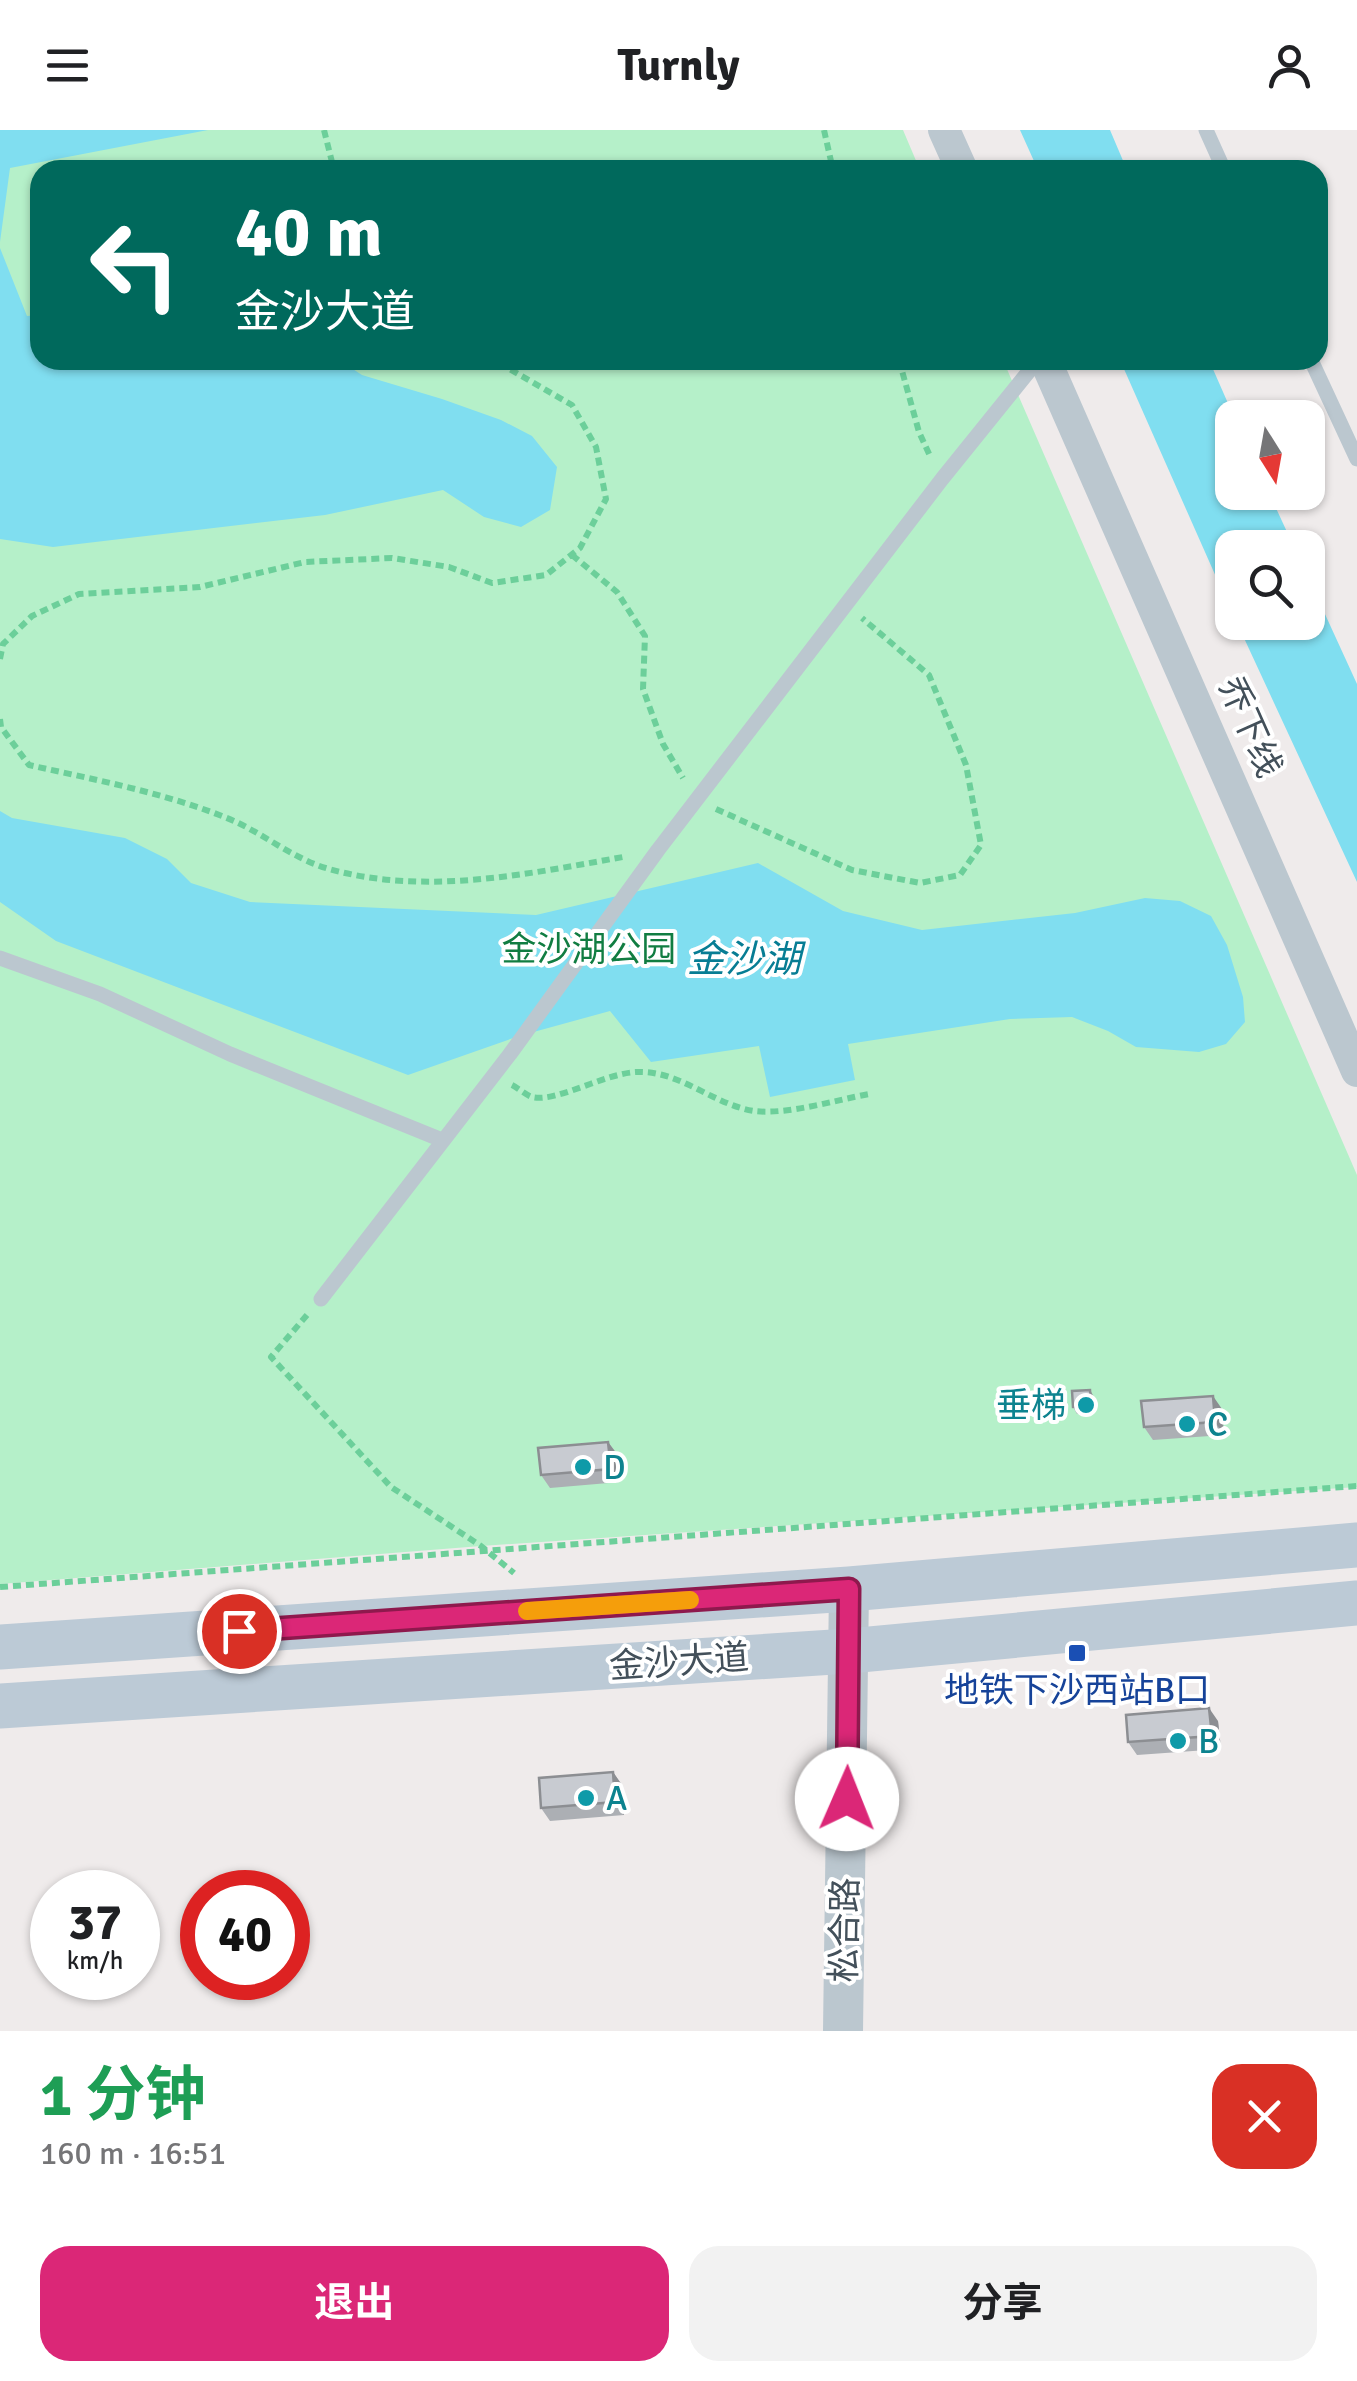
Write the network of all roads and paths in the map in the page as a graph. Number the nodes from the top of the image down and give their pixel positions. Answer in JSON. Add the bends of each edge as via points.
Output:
{"nodes":[{"id":1,"x":324,"y":130,"type":"edge"},
{"id":2,"x":824,"y":130,"type":"edge"},
{"id":3,"x":944,"y":130,"type":"edge"},
{"id":4,"x":1206,"y":130,"type":"edge"},
{"id":5,"x":332,"y":160,"type":"edge"},
{"id":6,"x":831,"y":160,"type":"edge"},
{"id":7,"x":958,"y":160,"type":"edge"},
{"id":8,"x":1220,"y":160,"type":"edge"},
{"id":9,"x":511,"y":370,"type":"edge"},
{"id":10,"x":902,"y":370,"type":"edge"},
{"id":11,"x":1033,"y":370,"type":"edge"},
{"id":12,"x":1045,"y":370,"type":"edge"},
{"id":13,"x":1316,"y":370,"type":"edge"},
{"id":14,"x":1357,"y":460,"type":"edge"},
{"id":15,"x":942,"y":480,"type":"junction"},
{"id":16,"x":572,"y":555,"type":"junction"},
{"id":17,"x":846,"y":604,"type":"junction"},
{"id":18,"x":0,"y":658,"type":"edge"},
{"id":19,"x":0,"y":720,"type":"edge"},
{"id":20,"x":697,"y":800,"type":"junction"},
{"id":21,"x":658,"y":850,"type":"junction"},
{"id":22,"x":0,"y":958,"type":"edge"},
{"id":23,"x":1357,"y":1071,"type":"edge"},
{"id":24,"x":494,"y":1074,"type":"junction"},
{"id":25,"x":870,"y":1094,"type":"dead end"},
{"id":26,"x":442,"y":1140,"type":"junction"},
{"id":27,"x":321,"y":1299,"type":"joint"},
{"id":28,"x":1357,"y":1486,"type":"edge"},
{"id":29,"x":1357,"y":1544,"type":"edge"},
{"id":30,"x":487,"y":1551,"type":"junction"},
{"id":31,"x":0,"y":1587,"type":"edge"},
{"id":32,"x":849,"y":1589,"type":"junction"},
{"id":33,"x":1357,"y":1603,"type":"edge"},
{"id":34,"x":558,"y":1608,"type":"junction"},
{"id":35,"x":0,"y":1647,"type":"edge"},
{"id":36,"x":850,"y":1652,"type":"junction"},
{"id":37,"x":0,"y":1706,"type":"edge"},
{"id":38,"x":843,"y":2031,"type":"edge"}],
"edges":[{"from":1,"to":5,"type":"path"},
{"from":2,"to":6,"type":"path"},
{"from":3,"to":7,"type":"street"},
{"from":4,"to":8,"type":"lane"},
{"from":9,"to":16,"type":"path","via":[[572,405],[596,448],[606,499]]},
{"from":10,"to":15,"type":"path","via":[[919,432]]},
{"from":11,"to":15,"type":"lane"},
{"from":12,"to":23,"type":"street","name":"乔下线"},
{"from":13,"to":14,"type":"lane"},
{"from":15,"to":17,"type":"lane"},
{"from":16,"to":18,"type":"path","via":[[546,576],[492,583],[449,567],[392,558],[305,562],[200,588],[78,594],[32,616],[3,644]]},
{"from":16,"to":20,"type":"path","via":[[617,592],[645,636],[643,690],[663,744]]},
{"from":17,"to":20,"type":"lane"},
{"from":17,"to":20,"type":"path","via":[[929,675],[966,765],[981,845],[960,876],[920,883],[852,870]]},
{"from":19,"to":21,"type":"path","via":[[29,765],[232,820],[327,869],[408,881],[496,880]]},
{"from":20,"to":21,"type":"lane"},
{"from":21,"to":24,"type":"lane"},
{"from":22,"to":26,"type":"lane"},
{"from":24,"to":25,"type":"path","via":[[532,1097],[552,1097],[612,1074],[643,1071],[752,1111]]},
{"from":24,"to":26,"type":"lane"},
{"from":26,"to":27,"type":"lane"},
{"from":27,"to":30,"type":"path","via":[[271,1358],[391,1487]]},
{"from":28,"to":30,"type":"path"},
{"from":29,"to":32,"type":"main road","name":"金沙大道"},
{"from":30,"to":31,"type":"path"},
{"from":30,"to":34,"type":"path"},
{"from":32,"to":34,"type":"main road","name":"金沙大道"},
{"from":32,"to":36,"type":"street","name":"松合路"},
{"from":33,"to":36,"type":"main road","name":"金沙大道"},
{"from":34,"to":35,"type":"main road","name":"金沙大道"},
{"from":36,"to":37,"type":"main road","name":"金沙大道"},
{"from":36,"to":38,"type":"street","name":"松合路"}]}
